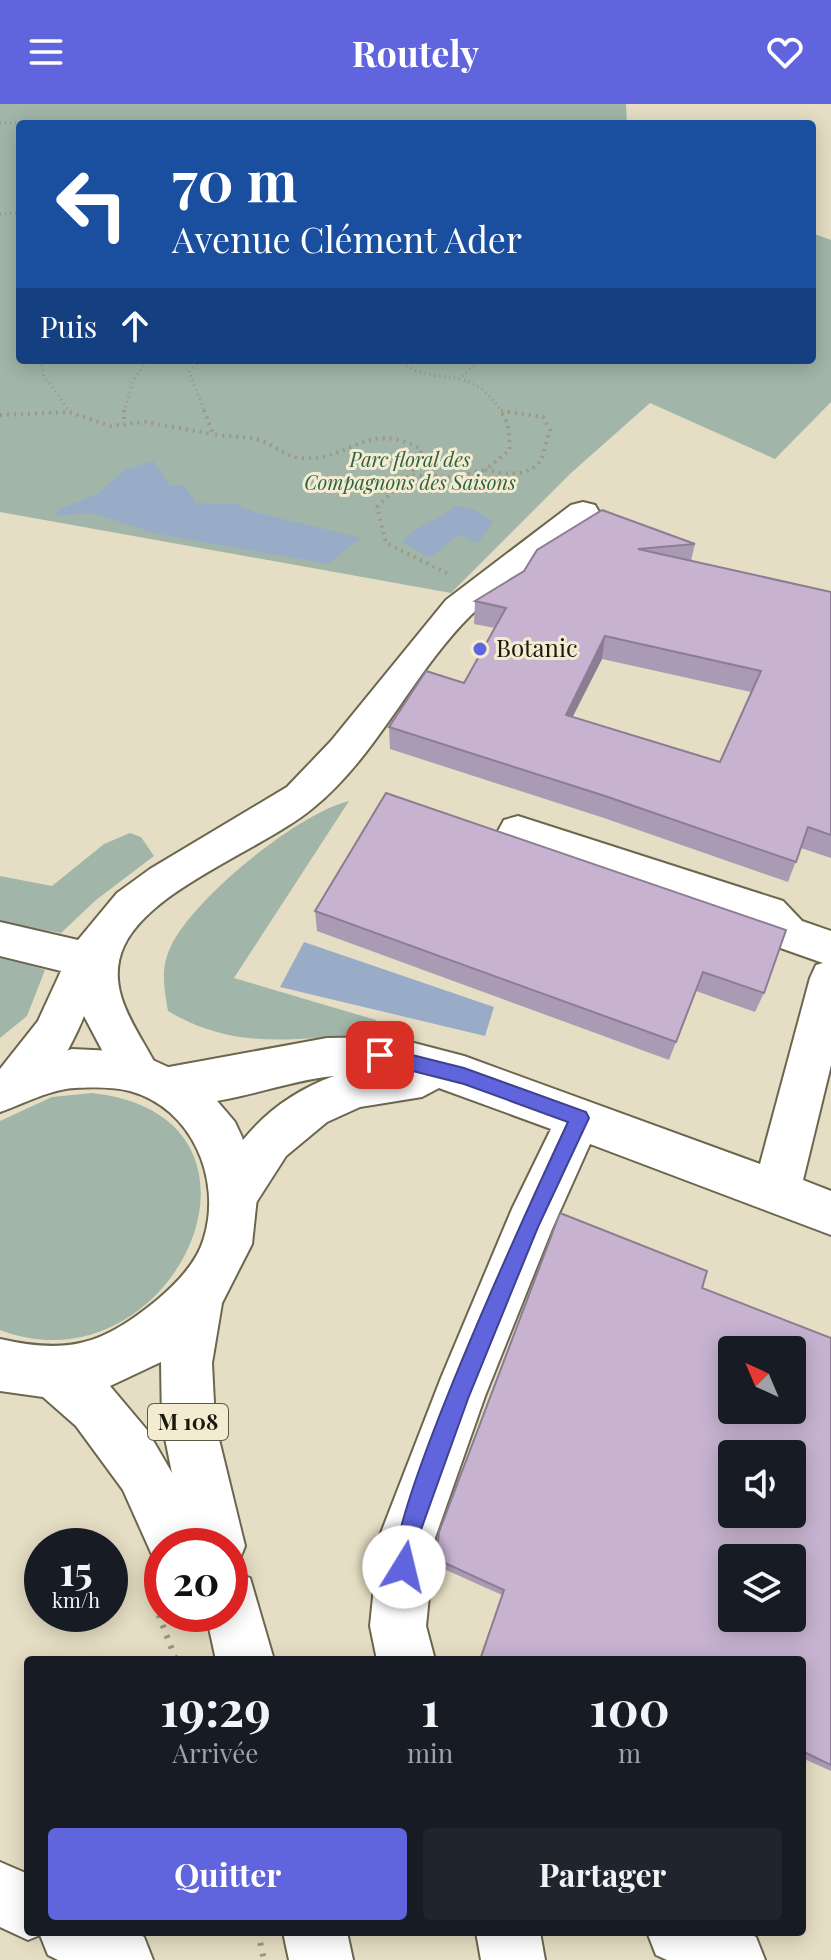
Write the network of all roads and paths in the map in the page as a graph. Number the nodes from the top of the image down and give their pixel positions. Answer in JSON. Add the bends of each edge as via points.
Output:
{"nodes":[{"id":1,"x":42,"y":364,"type":"edge"},
{"id":2,"x":144,"y":364,"type":"edge"},
{"id":3,"x":196,"y":364,"type":"edge"},
{"id":4,"x":402,"y":364,"type":"edge"},
{"id":5,"x":476,"y":364,"type":"edge"},
{"id":6,"x":462,"y":376,"type":"junction"},
{"id":7,"x":501,"y":411,"type":"junction"},
{"id":8,"x":69,"y":412,"type":"junction"},
{"id":9,"x":0,"y":415,"type":"edge"},
{"id":10,"x":125,"y":424,"type":"junction"},
{"id":11,"x":213,"y":434,"type":"junction"},
{"id":12,"x":421,"y":459,"type":"junction"},
{"id":13,"x":485,"y":470,"type":"junction"},
{"id":14,"x":409,"y":475,"type":"junction"},
{"id":15,"x":436,"y":477,"type":"junction"},
{"id":16,"x":583,"y":512,"type":"dead end"},
{"id":17,"x":475,"y":591,"type":"junction"},
{"id":18,"x":518,"y":831,"type":"dead end"},
{"id":19,"x":0,"y":939,"type":"edge"},
{"id":20,"x":831,"y":948,"type":"edge"},
{"id":21,"x":96,"y":950,"type":"junction"},
{"id":22,"x":831,"y":978,"type":"edge"},
{"id":23,"x":464,"y":1076,"type":"junction"},
{"id":24,"x":153,"y":1079,"type":"junction"},
{"id":25,"x":7,"y":1089,"type":"edge"},
{"id":26,"x":579,"y":1118,"type":"junction"},
{"id":27,"x":776,"y":1192,"type":"junction"},
{"id":28,"x":235,"y":1193,"type":"junction"},
{"id":29,"x":831,"y":1213,"type":"edge"},
{"id":30,"x":198,"y":1298,"type":"junction"},
{"id":31,"x":0,"y":1365,"type":"edge"},
{"id":32,"x":52,"y":1372,"type":"junction"},
{"id":33,"x":169,"y":1528,"type":"edge"},
{"id":34,"x":213,"y":1528,"type":"edge"},
{"id":35,"x":211,"y":1632,"type":"edge"},
{"id":36,"x":238,"y":1632,"type":"edge"},
{"id":37,"x":222,"y":1656,"type":"edge"},
{"id":38,"x":244,"y":1656,"type":"edge"},
{"id":39,"x":405,"y":1656,"type":"edge"},
{"id":40,"x":0,"y":1893,"type":"edge"},
{"id":41,"x":24,"y":1906,"type":"edge"},
{"id":42,"x":78,"y":1936,"type":"edge"},
{"id":43,"x":316,"y":1936,"type":"edge"},
{"id":44,"x":509,"y":1936,"type":"edge"},
{"id":45,"x":687,"y":1936,"type":"edge"},
{"id":46,"x":121,"y":1960,"type":"edge"},
{"id":47,"x":321,"y":1960,"type":"edge"},
{"id":48,"x":513,"y":1960,"type":"edge"},
{"id":49,"x":733,"y":1960,"type":"edge"}],
"edges":[{"from":1,"to":8,"type":"path"},
{"from":2,"to":10,"type":"path","via":[[127,396]]},
{"from":3,"to":11,"type":"path","via":[[189,372]]},
{"from":4,"to":6,"type":"path","via":[[407,370]]},
{"from":5,"to":6,"type":"path"},
{"from":6,"to":7,"type":"path","via":[[492,392]]},
{"from":7,"to":13,"type":"path","via":[[510,450]]},
{"from":7,"to":13,"type":"path","via":[[543,417],[550,430],[543,456],[510,476]]},
{"from":8,"to":9,"type":"path"},
{"from":8,"to":10,"type":"path","via":[[111,426]]},
{"from":10,"to":11,"type":"path","via":[[145,422]]},
{"from":11,"to":12,"type":"path","via":[[261,440],[285,457],[312,458],[371,438],[402,436],[421,449]]},
{"from":12,"to":14,"type":"path"},
{"from":12,"to":15,"type":"path"},
{"from":13,"to":15,"type":"path"},
{"from":14,"to":15,"type":"path"},
{"from":14,"to":17,"type":"path","via":[[377,507],[386,543]]},
{"from":16,"to":17,"type":"street"},
{"from":17,"to":21,"type":"street","via":[[301,797],[148,892]]},
{"from":18,"to":20,"type":"street","via":[[768,913],[787,933]]},
{"from":19,"to":21,"type":"street"},
{"from":21,"to":24,"type":"street","via":[[99,996],[117,1040]]},
{"from":21,"to":25,"type":"street","via":[[55,1033]]},
{"from":22,"to":27,"type":"street"},
{"from":23,"to":24,"type":"street","via":[[402,1058],[357,1055],[211,1082]]},
{"from":23,"to":26,"type":"street"},
{"from":23,"to":28,"type":"street","via":[[372,1084],[312,1103],[265,1144]]},
{"from":24,"to":25,"type":"street","via":[[85,1067],[50,1072]]},
{"from":24,"to":28,"type":"street","via":[[195,1104],[216,1129],[230,1159]]},
{"from":26,"to":27,"type":"street"},
{"from":26,"to":39,"type":"street","via":[[470,1367],[407,1538],[398,1626]]},
{"from":27,"to":29,"type":"street"},
{"from":28,"to":30,"type":"street","via":[[227,1247]]},
{"from":30,"to":32,"type":"street","via":[[169,1327],[133,1350],[94,1365]]},
{"from":30,"to":34,"type":"street","number":"M 108","via":[[186,1344],[183,1386]]},
{"from":31,"to":32,"type":"street"},
{"from":32,"to":33,"type":"street","number":"M 108","via":[[90,1399],[124,1439]]},
{"from":35,"to":37,"type":"street"},
{"from":36,"to":38,"type":"street"},
{"from":40,"to":41,"type":"street"},
{"from":42,"to":46,"type":"street"},
{"from":43,"to":47,"type":"street"},
{"from":44,"to":48,"type":"street"},
{"from":45,"to":49,"type":"street"}]}
